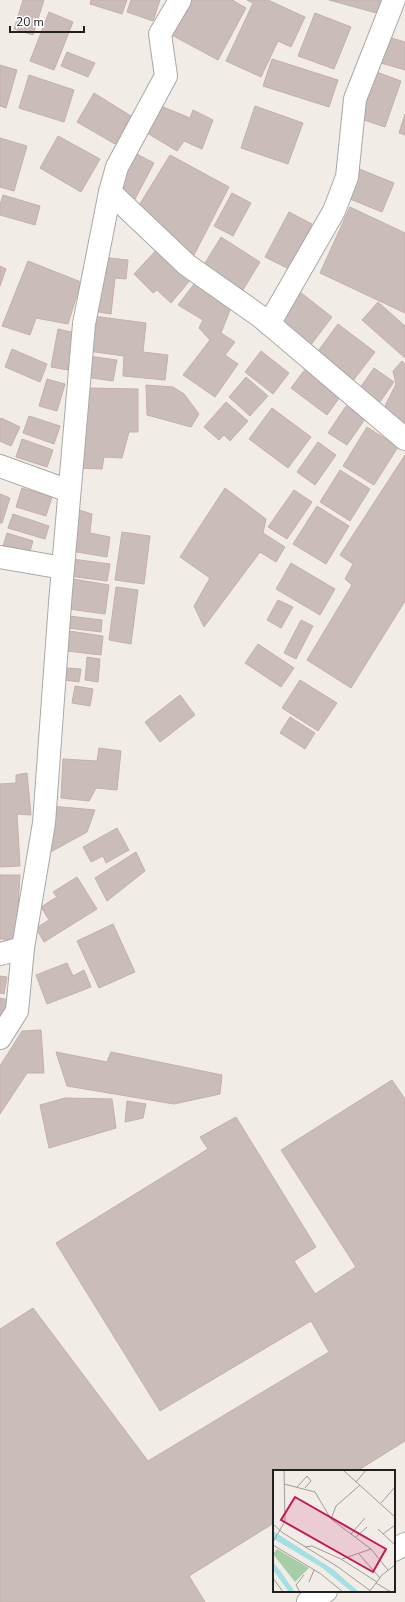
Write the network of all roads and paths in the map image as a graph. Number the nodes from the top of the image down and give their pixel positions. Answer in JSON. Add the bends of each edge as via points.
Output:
{"nodes":[{"id":1,"x":180,"y":0,"type":"edge"},
{"id":2,"x":394,"y":0,"type":"edge"},
{"id":3,"x":110,"y":192,"type":"junction"},
{"id":4,"x":269,"y":324,"type":"junction"},
{"id":5,"x":405,"y":439,"type":"edge"},
{"id":6,"x":0,"y":466,"type":"edge"},
{"id":7,"x":69,"y":491,"type":"junction"},
{"id":8,"x":0,"y":557,"type":"edge"},
{"id":9,"x":63,"y":568,"type":"junction"},
{"id":10,"x":23,"y":948,"type":"junction"},
{"id":11,"x":0,"y":954,"type":"edge"},
{"id":12,"x":0,"y":1038,"type":"edge"},
{"id":13,"x":405,"y":1544,"type":"edge"},
{"id":14,"x":395,"y":1549,"type":"edge"},
{"id":15,"x":324,"y":1592,"type":"edge"},
{"id":16,"x":308,"y":1602,"type":"edge"}],
"edges":[{"from":1,"to":3,"type":"street","via":[[160,34],[166,76],[117,167]]},
{"from":2,"to":4,"type":"street","via":[[355,99],[347,178],[334,211]]},
{"from":3,"to":4,"type":"street","via":[[187,265]]},
{"from":3,"to":7,"type":"street","via":[[84,324]]},
{"from":4,"to":5,"type":"street"},
{"from":6,"to":7,"type":"street"},
{"from":7,"to":9,"type":"street"},
{"from":8,"to":9,"type":"street"},
{"from":9,"to":10,"type":"street","via":[[44,823]]},
{"from":10,"to":11,"type":"street"},
{"from":10,"to":12,"type":"street","via":[[17,1011]]},
{"from":13,"to":14,"type":"street"},
{"from":15,"to":16,"type":"street"}]}
